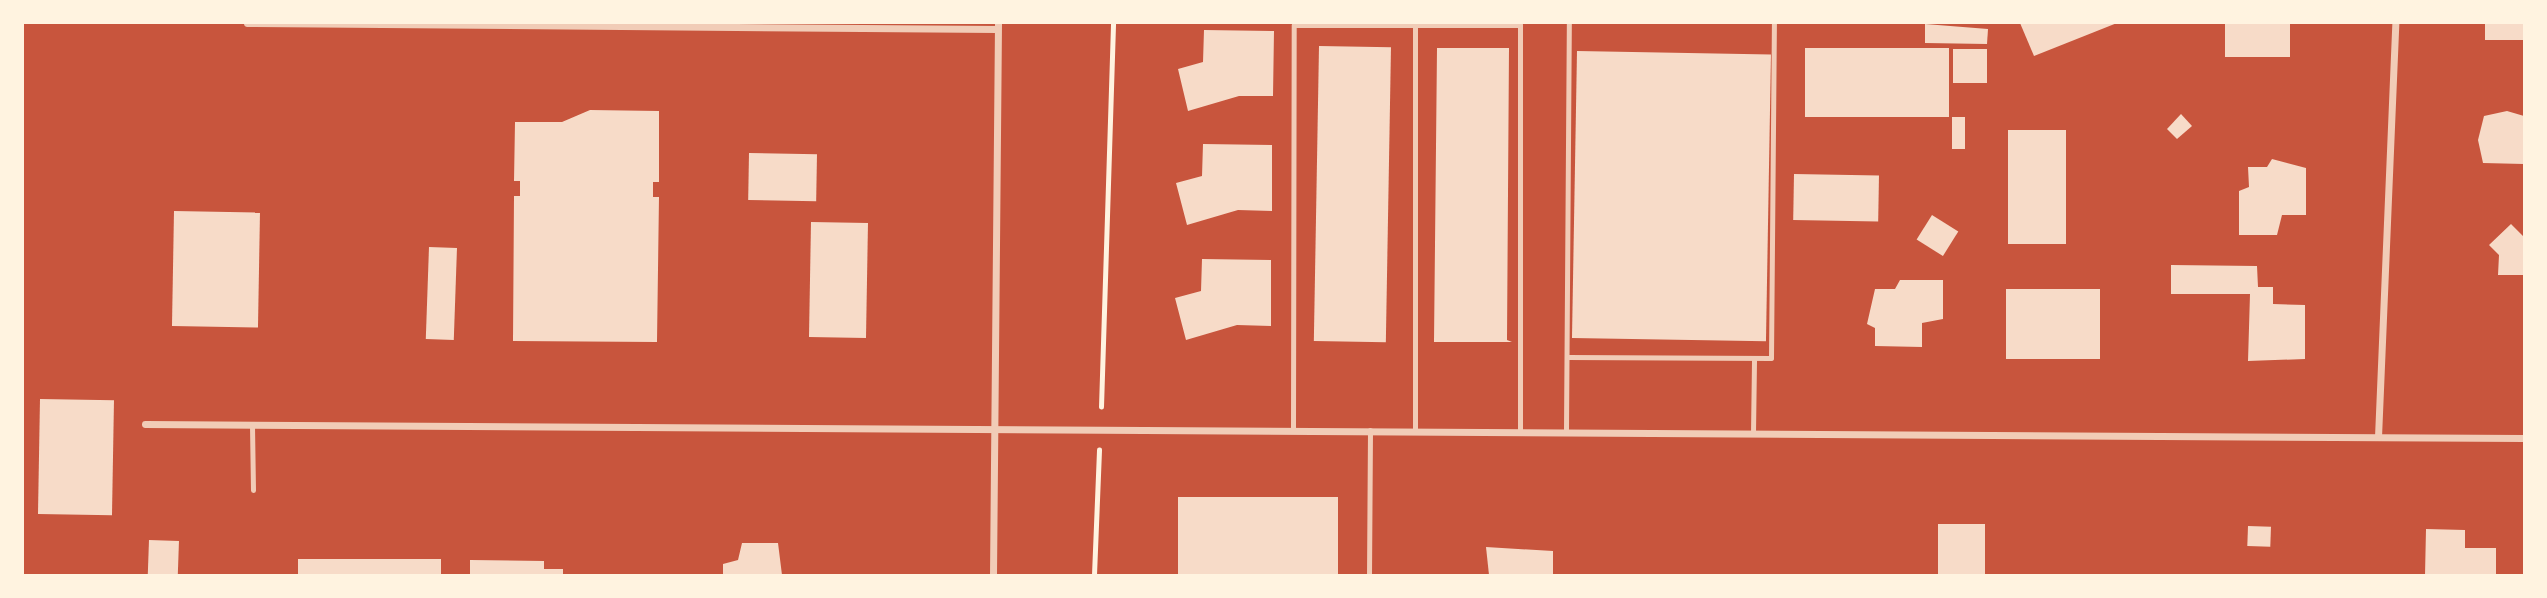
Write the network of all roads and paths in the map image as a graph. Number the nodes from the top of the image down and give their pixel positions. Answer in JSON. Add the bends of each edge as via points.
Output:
{"nodes":[{"id":1,"x":247,"y":23,"type":"edge"},
{"id":2,"x":1113,"y":23,"type":"edge"},
{"id":3,"x":1569,"y":23,"type":"edge"},
{"id":4,"x":1774,"y":23,"type":"edge"},
{"id":5,"x":2395,"y":23,"type":"edge"},
{"id":6,"x":848,"y":25,"type":"edge"},
{"id":7,"x":1415,"y":25,"type":"junction"},
{"id":8,"x":998,"y":26,"type":"edge"},
{"id":9,"x":1567,"y":357,"type":"junction"},
{"id":10,"x":1754,"y":358,"type":"junction"},
{"id":11,"x":145,"y":424,"type":"dead end"},
{"id":12,"x":993,"y":425,"type":"junction"},
{"id":13,"x":253,"y":426,"type":"junction"},
{"id":14,"x":1100,"y":428,"type":"junction"},
{"id":15,"x":1293,"y":429,"type":"junction"},
{"id":16,"x":1370,"y":430,"type":"junction"},
{"id":17,"x":1415,"y":430,"type":"junction"},
{"id":18,"x":1520,"y":431,"type":"junction"},
{"id":19,"x":1566,"y":431,"type":"junction"},
{"id":20,"x":1754,"y":433,"type":"junction"},
{"id":21,"x":2378,"y":437,"type":"junction"},
{"id":22,"x":2524,"y":438,"type":"edge"},
{"id":23,"x":253,"y":490,"type":"dead end"},
{"id":24,"x":993,"y":575,"type":"edge"},
{"id":25,"x":1094,"y":575,"type":"edge"},
{"id":26,"x":1369,"y":575,"type":"edge"}],
"edges":[{"from":1,"to":6,"type":"street"},
{"from":2,"to":14,"type":"path"},
{"from":3,"to":9,"type":"lane"},
{"from":4,"to":10,"type":"lane","via":[[1771,358]]},
{"from":5,"to":21,"type":"street"},
{"from":6,"to":8,"type":"street"},
{"from":7,"to":15,"type":"lane","via":[[1294,25]]},
{"from":7,"to":17,"type":"lane"},
{"from":7,"to":18,"type":"lane","via":[[1520,25]]},
{"from":8,"to":12,"type":"street"},
{"from":9,"to":10,"type":"lane"},
{"from":9,"to":19,"type":"lane"},
{"from":10,"to":20,"type":"lane"},
{"from":11,"to":13,"type":"street"},
{"from":12,"to":13,"type":"street"},
{"from":12,"to":14,"type":"street"},
{"from":12,"to":24,"type":"street"},
{"from":13,"to":23,"type":"lane"},
{"from":14,"to":15,"type":"street"},
{"from":14,"to":25,"type":"path"},
{"from":15,"to":16,"type":"street"},
{"from":16,"to":17,"type":"street"},
{"from":16,"to":26,"type":"lane"},
{"from":17,"to":18,"type":"street"},
{"from":18,"to":19,"type":"street"},
{"from":19,"to":20,"type":"street"},
{"from":20,"to":21,"type":"street"},
{"from":21,"to":22,"type":"street"}]}
